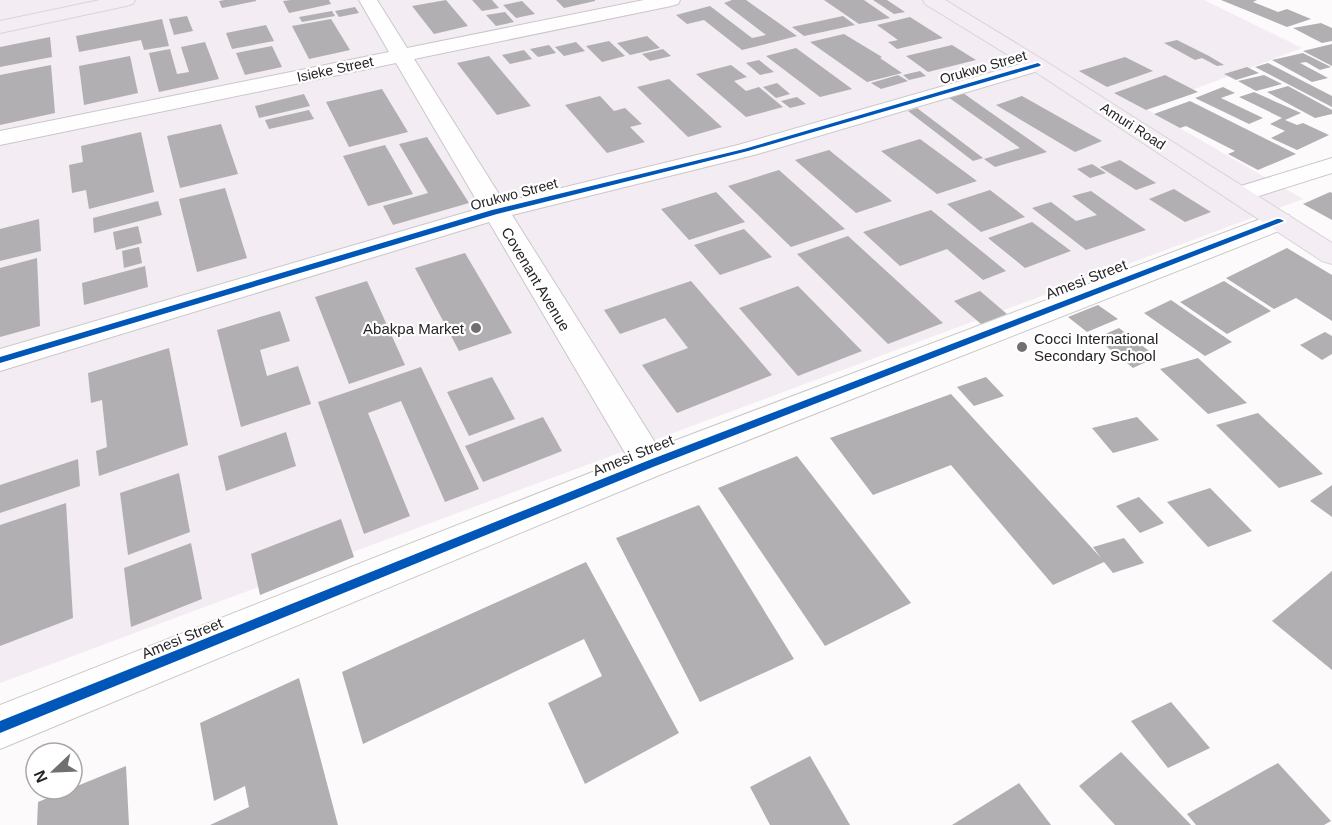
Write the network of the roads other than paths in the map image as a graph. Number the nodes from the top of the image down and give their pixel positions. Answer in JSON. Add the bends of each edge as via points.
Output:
{"nodes":[{"id":1,"x":102,"y":0,"type":"edge"},
{"id":2,"x":126,"y":0,"type":"edge"},
{"id":3,"x":368,"y":0,"type":"edge"},
{"id":4,"x":670,"y":0,"type":"edge"},
{"id":5,"x":932,"y":0,"type":"edge"},
{"id":6,"x":0,"y":22,"type":"edge"},
{"id":7,"x":0,"y":27,"type":"edge"},
{"id":8,"x":402,"y":56,"type":"junction"},
{"id":9,"x":1038,"y":65,"type":"junction"},
{"id":10,"x":0,"y":138,"type":"edge"},
{"id":11,"x":1332,"y":165,"type":"edge"},
{"id":12,"x":1240,"y":194,"type":"junction"},
{"id":13,"x":495,"y":212,"type":"junction"},
{"id":14,"x":1280,"y":221,"type":"junction"},
{"id":15,"x":1332,"y":255,"type":"edge"},
{"id":16,"x":0,"y":360,"type":"edge"},
{"id":17,"x":650,"y":464,"type":"junction"},
{"id":18,"x":0,"y":728,"type":"edge"}],
"edges":[{"from":1,"to":6,"type":"main road"},
{"from":2,"to":7,"type":"main road"},
{"from":3,"to":8,"type":"street","name":"Covenant Avenue"},
{"from":4,"to":8,"type":"street","name":"Isieke Street"},
{"from":5,"to":9,"type":"main road","name":"Amuri Road"},
{"from":8,"to":10,"type":"street","name":"Isieke Street"},
{"from":8,"to":13,"type":"street","name":"Covenant Avenue"},
{"from":9,"to":12,"type":"main road","name":"Amuri Road"},
{"from":9,"to":13,"type":"street","name":"Orukwo Street","via":[[746,150]]},
{"from":11,"to":12,"type":"street"},
{"from":12,"to":14,"type":"main road","name":"Amuri Road"},
{"from":13,"to":16,"type":"street","name":"Orukwo Street"},
{"from":13,"to":17,"type":"street","name":"Covenant Avenue"},
{"from":14,"to":15,"type":"main road","name":"Amuri Road"},
{"from":14,"to":17,"type":"street","name":"Amesi Street"},
{"from":17,"to":18,"type":"street","name":"Amesi Street"}]}
